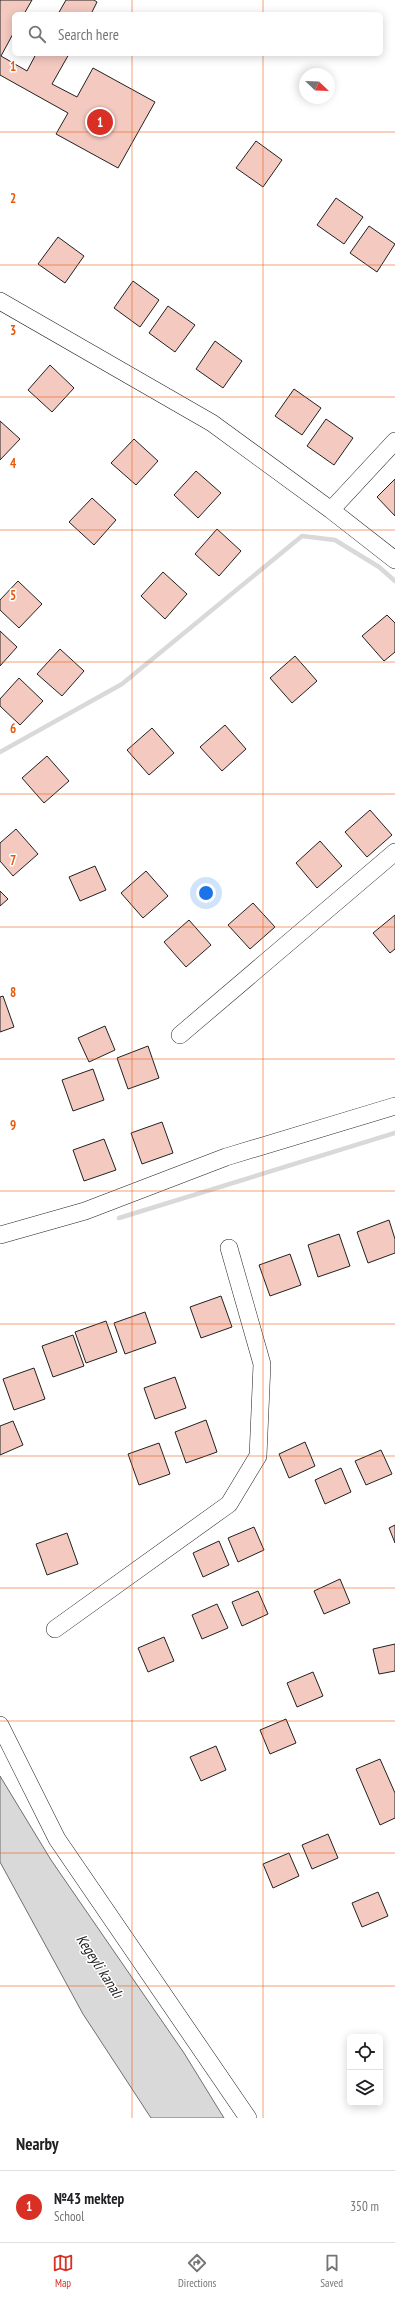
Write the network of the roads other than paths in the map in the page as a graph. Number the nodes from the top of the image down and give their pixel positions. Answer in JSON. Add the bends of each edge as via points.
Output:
{"nodes":[{"id":1,"x":0,"y":301,"type":"edge"},
{"id":2,"x":395,"y":441,"type":"edge"},
{"id":3,"x":331,"y":510,"type":"junction"},
{"id":4,"x":395,"y":560,"type":"edge"},
{"id":5,"x":395,"y":852,"type":"edge"},
{"id":6,"x":180,"y":1035,"type":"dead end"},
{"id":7,"x":395,"y":1106,"type":"edge"},
{"id":8,"x":0,"y":1235,"type":"edge"},
{"id":9,"x":229,"y":1248,"type":"dead end"},
{"id":10,"x":56,"y":1629,"type":"dead end"},
{"id":11,"x":0,"y":1725,"type":"edge"},
{"id":12,"x":248,"y":2118,"type":"edge"}],
"edges":[{"from":1,"to":3,"type":"street","via":[[212,423]]},
{"from":2,"to":3,"type":"street"},
{"from":3,"to":4,"type":"street"},
{"from":5,"to":6,"type":"street"},
{"from":7,"to":8,"type":"street","via":[[226,1158],[85,1211]]},
{"from":9,"to":10,"type":"street","via":[[262,1364],[258,1456],[229,1504]]},
{"from":11,"to":12,"type":"street","via":[[57,1839]]}]}
